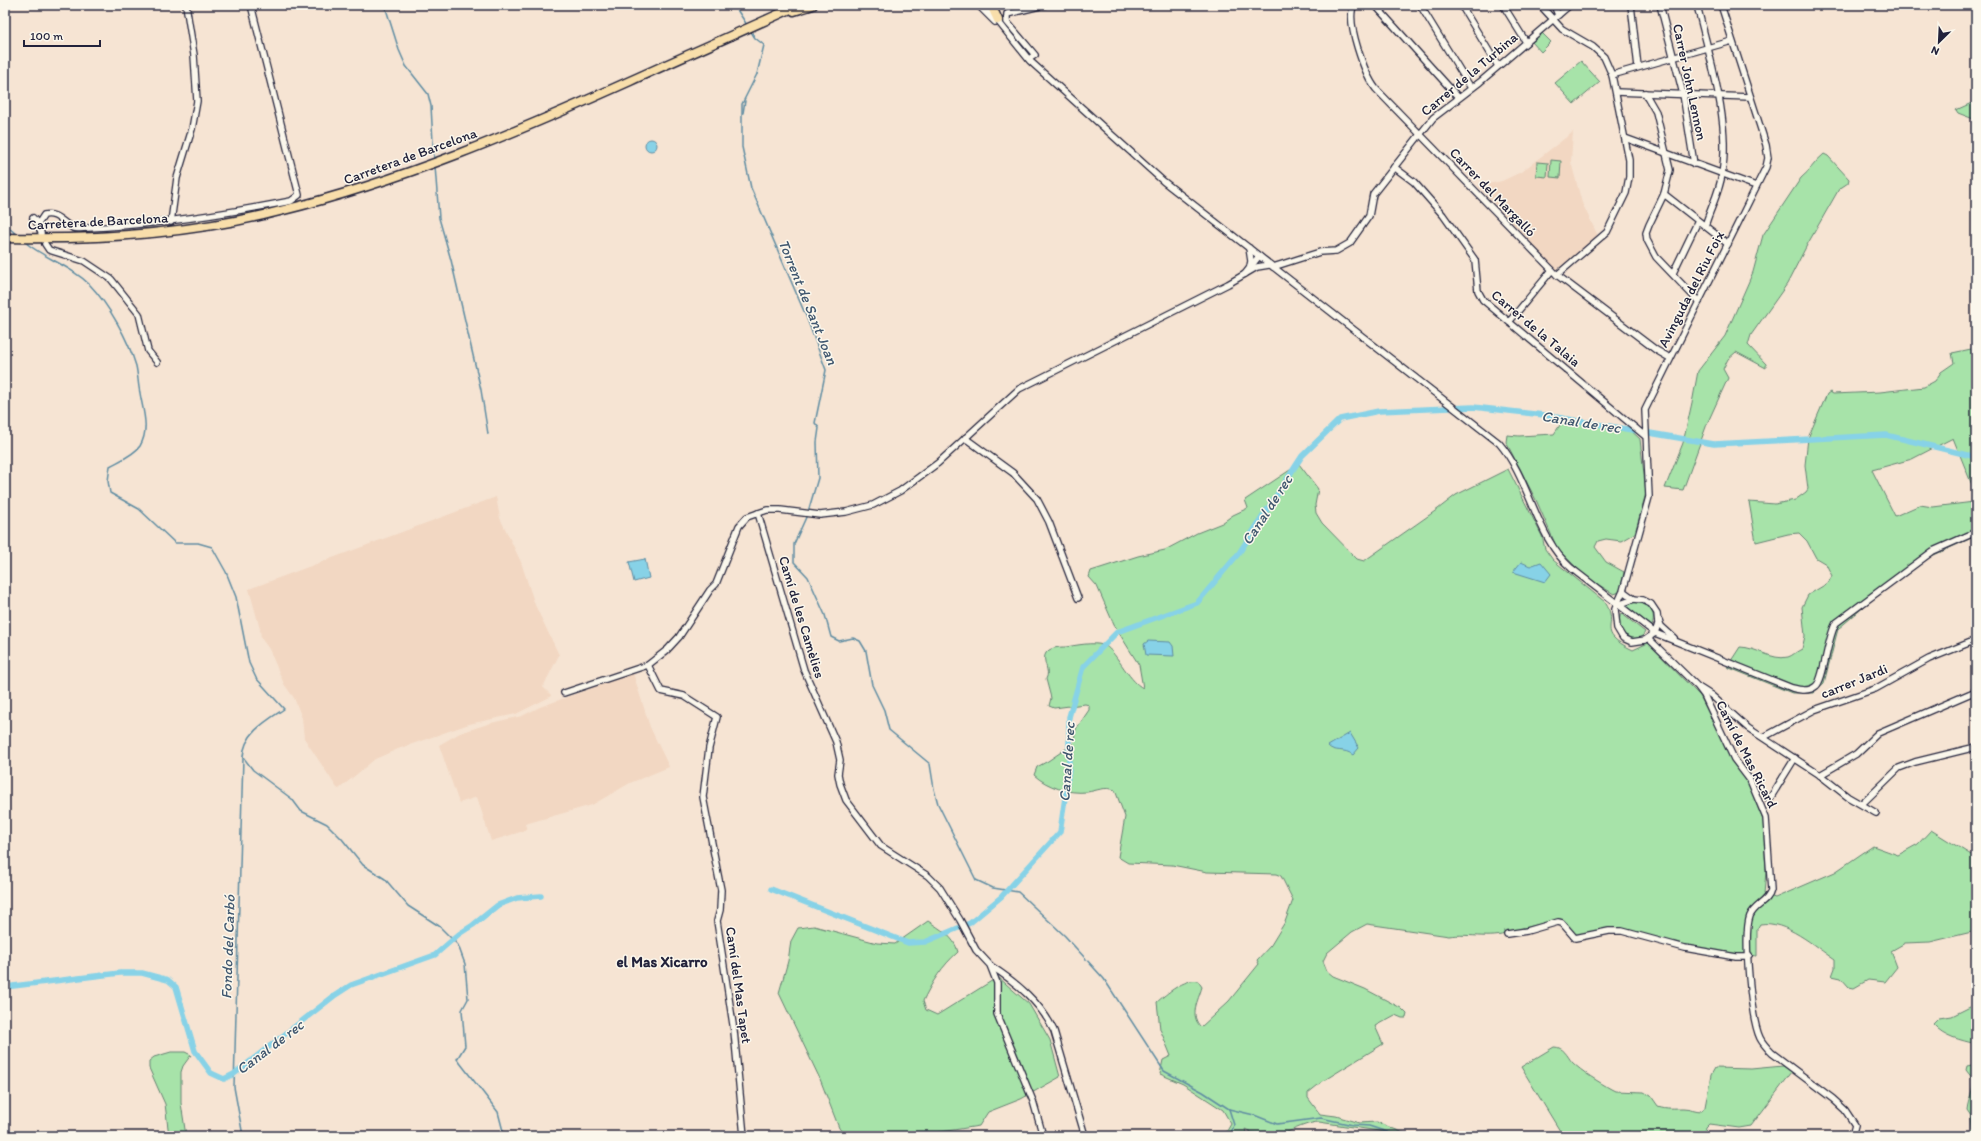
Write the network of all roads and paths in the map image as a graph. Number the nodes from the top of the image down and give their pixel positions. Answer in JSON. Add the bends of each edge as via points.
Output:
{"nodes":[{"id":1,"x":186,"y":5,"type":"edge"},
{"id":2,"x":251,"y":5,"type":"edge"},
{"id":3,"x":792,"y":5,"type":"edge"},
{"id":4,"x":799,"y":5,"type":"edge"},
{"id":5,"x":813,"y":5,"type":"edge"},
{"id":6,"x":978,"y":5,"type":"edge"},
{"id":7,"x":984,"y":5,"type":"edge"},
{"id":8,"x":991,"y":5,"type":"edge"},
{"id":9,"x":1044,"y":5,"type":"edge"},
{"id":10,"x":1354,"y":5,"type":"edge"},
{"id":11,"x":1375,"y":5,"type":"edge"},
{"id":12,"x":1387,"y":5,"type":"edge"},
{"id":13,"x":1420,"y":5,"type":"edge"},
{"id":14,"x":1461,"y":5,"type":"edge"},
{"id":15,"x":1503,"y":5,"type":"edge"},
{"id":16,"x":1540,"y":5,"type":"edge"},
{"id":17,"x":1554,"y":5,"type":"edge"},
{"id":18,"x":1570,"y":5,"type":"edge"},
{"id":19,"x":1631,"y":5,"type":"edge"},
{"id":20,"x":1660,"y":5,"type":"edge"},
{"id":21,"x":1697,"y":5,"type":"edge"},
{"id":22,"x":1721,"y":5,"type":"edge"},
{"id":23,"x":1380,"y":11,"type":"junction"},
{"id":24,"x":1556,"y":17,"type":"junction"},
{"id":25,"x":998,"y":20,"type":"junction"},
{"id":26,"x":756,"y":24,"type":"junction"},
{"id":27,"x":1008,"y":35,"type":"junction"},
{"id":28,"x":1732,"y":41,"type":"junction"},
{"id":29,"x":1526,"y":42,"type":"junction"},
{"id":30,"x":1707,"y":48,"type":"junction"},
{"id":31,"x":1672,"y":58,"type":"junction"},
{"id":32,"x":1029,"y":59,"type":"junction"},
{"id":33,"x":1498,"y":66,"type":"junction"},
{"id":34,"x":1638,"y":67,"type":"junction"},
{"id":35,"x":1612,"y":74,"type":"junction"},
{"id":36,"x":1471,"y":88,"type":"junction"},
{"id":37,"x":1616,"y":92,"type":"junction"},
{"id":38,"x":1645,"y":93,"type":"junction"},
{"id":39,"x":1683,"y":94,"type":"junction"},
{"id":40,"x":1719,"y":96,"type":"junction"},
{"id":41,"x":1458,"y":97,"type":"junction"},
{"id":42,"x":1750,"y":97,"type":"junction"},
{"id":43,"x":1420,"y":133,"type":"junction"},
{"id":44,"x":1625,"y":138,"type":"junction"},
{"id":45,"x":1666,"y":154,"type":"junction"},
{"id":46,"x":1694,"y":164,"type":"junction"},
{"id":47,"x":1394,"y":167,"type":"junction"},
{"id":48,"x":1722,"y":174,"type":"junction"},
{"id":49,"x":1756,"y":186,"type":"junction"},
{"id":50,"x":1664,"y":194,"type":"junction"},
{"id":51,"x":32,"y":218,"type":"dead end"},
{"id":52,"x":1698,"y":221,"type":"junction"},
{"id":53,"x":171,"y":222,"type":"junction"},
{"id":54,"x":38,"y":224,"type":"junction"},
{"id":55,"x":1705,"y":226,"type":"junction"},
{"id":56,"x":41,"y":233,"type":"dead end"},
{"id":57,"x":5,"y":238,"type":"edge"},
{"id":58,"x":45,"y":244,"type":"dead end"},
{"id":59,"x":1728,"y":244,"type":"junction"},
{"id":60,"x":1249,"y":248,"type":"junction"},
{"id":61,"x":1259,"y":256,"type":"junction"},
{"id":62,"x":1250,"y":266,"type":"junction"},
{"id":63,"x":1271,"y":266,"type":"junction"},
{"id":64,"x":1257,"y":268,"type":"junction"},
{"id":65,"x":1552,"y":270,"type":"junction"},
{"id":66,"x":1673,"y":273,"type":"junction"},
{"id":67,"x":1245,"y":274,"type":"junction"},
{"id":68,"x":1557,"y":275,"type":"junction"},
{"id":69,"x":1699,"y":302,"type":"junction"},
{"id":70,"x":1509,"y":322,"type":"junction"},
{"id":71,"x":1670,"y":358,"type":"junction"},
{"id":72,"x":157,"y":362,"type":"dead end"},
{"id":73,"x":1645,"y":436,"type":"junction"},
{"id":74,"x":965,"y":438,"type":"junction"},
{"id":75,"x":758,"y":513,"type":"junction"},
{"id":76,"x":1976,"y":532,"type":"edge"},
{"id":77,"x":1623,"y":590,"type":"junction"},
{"id":78,"x":1078,"y":598,"type":"dead end"},
{"id":79,"x":1634,"y":599,"type":"junction"},
{"id":80,"x":1618,"y":605,"type":"junction"},
{"id":81,"x":1658,"y":618,"type":"junction"},
{"id":82,"x":1655,"y":633,"type":"junction"},
{"id":83,"x":1649,"y":639,"type":"junction"},
{"id":84,"x":1976,"y":640,"type":"edge"},
{"id":85,"x":1684,"y":644,"type":"junction"},
{"id":86,"x":648,"y":665,"type":"junction"},
{"id":87,"x":1698,"y":687,"type":"junction"},
{"id":88,"x":1976,"y":691,"type":"edge"},
{"id":89,"x":564,"y":693,"type":"dead end"},
{"id":90,"x":1764,"y":737,"type":"junction"},
{"id":91,"x":1976,"y":747,"type":"edge"},
{"id":92,"x":1795,"y":758,"type":"junction"},
{"id":93,"x":1820,"y":775,"type":"junction"},
{"id":94,"x":1770,"y":800,"type":"dead end"},
{"id":95,"x":1862,"y":804,"type":"junction"},
{"id":96,"x":1876,"y":813,"type":"dead end"},
{"id":97,"x":1507,"y":934,"type":"dead end"},
{"id":98,"x":1748,"y":955,"type":"junction"},
{"id":99,"x":990,"y":965,"type":"junction"},
{"id":100,"x":744,"y":1136,"type":"edge"},
{"id":101,"x":1043,"y":1136,"type":"edge"},
{"id":102,"x":1085,"y":1136,"type":"edge"},
{"id":103,"x":1852,"y":1136,"type":"edge"}],
"edges":[{"from":1,"to":53,"type":"street","via":[[194,55],[197,101],[192,130],[177,178]]},
{"from":2,"to":53,"type":"street","via":[[299,196],[291,201]]},
{"from":3,"to":26,"type":"highway"},
{"from":4,"to":26,"type":"highway","name":"Carretera de Barcelona"},
{"from":5,"to":26,"type":"highway"},
{"from":6,"to":27,"type":"street"},
{"from":7,"to":25,"type":"street"},
{"from":8,"to":25,"type":"highway"},
{"from":9,"to":32,"type":"street","via":[[1007,14],[1007,22],[1035,55]]},
{"from":10,"to":43,"type":"street","name":"Carrer del Margalló","via":[[1352,17],[1357,46],[1368,79]]},
{"from":11,"to":23,"type":"street"},
{"from":12,"to":23,"type":"street"},
{"from":13,"to":36,"type":"street"},
{"from":14,"to":33,"type":"street"},
{"from":15,"to":29,"type":"street"},
{"from":16,"to":24,"type":"street"},
{"from":17,"to":24,"type":"street"},
{"from":18,"to":24,"type":"street","name":"Carrer de la Turbina"},
{"from":19,"to":34,"type":"street"},
{"from":20,"to":31,"type":"street","name":"Carrer John Lennon"},
{"from":21,"to":30,"type":"street"},
{"from":22,"to":28,"type":"street","name":"Avinguda del Riu Foix"},
{"from":23,"to":41,"type":"street"},
{"from":24,"to":29,"type":"street","name":"Carrer de la Turbina"},
{"from":24,"to":35,"type":"street","via":[[1562,29],[1594,47],[1604,57]]},
{"from":25,"to":27,"type":"street"},
{"from":26,"to":57,"type":"highway","name":"Carretera de Barcelona","via":[[560,112],[406,174],[279,212],[206,226],[126,235]]},
{"from":27,"to":32,"type":"street"},
{"from":28,"to":30,"type":"street"},
{"from":28,"to":42,"type":"street","name":"Avinguda del Riu Foix"},
{"from":29,"to":33,"type":"street","name":"Carrer de la Turbina"},
{"from":30,"to":31,"type":"street"},
{"from":30,"to":40,"type":"street"},
{"from":31,"to":34,"type":"street"},
{"from":31,"to":39,"type":"street","name":"Carrer John Lennon"},
{"from":32,"to":60,"type":"street","via":[[1163,181]]},
{"from":33,"to":36,"type":"street","name":"Carrer de la Turbina"},
{"from":34,"to":35,"type":"street"},
{"from":35,"to":37,"type":"street"},
{"from":36,"to":41,"type":"street","name":"Carrer de la Turbina"},
{"from":37,"to":38,"type":"street"},
{"from":37,"to":44,"type":"street"},
{"from":38,"to":39,"type":"street"},
{"from":38,"to":45,"type":"street","via":[[1656,112]]},
{"from":39,"to":40,"type":"street"},
{"from":39,"to":46,"type":"street","name":"Carrer John Lennon"},
{"from":40,"to":42,"type":"street"},
{"from":40,"to":48,"type":"street","via":[[1723,140]]},
{"from":41,"to":43,"type":"street","name":"Carrer de la Turbina","via":[[1432,118]]},
{"from":42,"to":49,"type":"street","name":"Avinguda del Riu Foix","via":[[1768,158]]},
{"from":43,"to":47,"type":"street","name":"Carrer de la Turbina"},
{"from":43,"to":65,"type":"street","name":"Carrer del Margalló"},
{"from":44,"to":45,"type":"street"},
{"from":44,"to":68,"type":"street","via":[[1629,160],[1626,193],[1607,232]]},
{"from":45,"to":46,"type":"street"},
{"from":45,"to":50,"type":"street","via":[[1670,170]]},
{"from":46,"to":48,"type":"street"},
{"from":47,"to":63,"type":"street","name":"Carrer de la Turbina","via":[[1374,194],[1369,216],[1350,243],[1336,251],[1320,252]]},
{"from":47,"to":70,"type":"street","name":"Carrer de la Talaia","via":[[1414,182],[1443,215],[1475,260],[1478,290],[1483,300]]},
{"from":48,"to":49,"type":"street"},
{"from":48,"to":55,"type":"street"},
{"from":49,"to":59,"type":"street","name":"Avinguda del Riu Foix"},
{"from":50,"to":52,"type":"street"},
{"from":50,"to":66,"type":"street","via":[[1646,233],[1656,256]]},
{"from":51,"to":54,"type":"street"},
{"from":52,"to":55,"type":"street"},
{"from":52,"to":66,"type":"street"},
{"from":53,"to":54,"type":"street","via":[[74,228],[50,214],[44,215]]},
{"from":54,"to":56,"type":"street"},
{"from":55,"to":59,"type":"street"},
{"from":58,"to":72,"type":"street","via":[[49,250],[84,260],[111,279],[139,314],[148,351]]},
{"from":59,"to":69,"type":"street","name":"Avinguda del Riu Foix"},
{"from":60,"to":61,"type":"street"},
{"from":60,"to":62,"type":"street"},
{"from":61,"to":62,"type":"street"},
{"from":61,"to":63,"type":"street"},
{"from":61,"to":64,"type":"street"},
{"from":62,"to":67,"type":"street"},
{"from":63,"to":64,"type":"street","name":"Carrer de la Turbina"},
{"from":63,"to":80,"type":"street","via":[[1499,443],[1507,452],[1560,558]]},
{"from":64,"to":67,"type":"street","name":"Carrer de la Turbina"},
{"from":65,"to":68,"type":"street","name":"Carrer del Margalló"},
{"from":65,"to":70,"type":"street"},
{"from":66,"to":69,"type":"street"},
{"from":67,"to":74,"type":"street","name":"Carrer de la Turbina","via":[[1019,389]]},
{"from":68,"to":71,"type":"street","name":"Carrer del Margalló"},
{"from":69,"to":71,"type":"street","name":"Avinguda del Riu Foix"},
{"from":70,"to":73,"type":"street","name":"Carrer de la Talaia"},
{"from":71,"to":73,"type":"street","name":"Avinguda del Riu Foix","via":[[1645,410]]},
{"from":73,"to":77,"type":"street","name":"Avinguda del Riu Foix","via":[[1649,497]]},
{"from":74,"to":75,"type":"street","name":"Carrer de la Turbina","via":[[900,491],[873,505],[820,515],[780,510]]},
{"from":74,"to":78,"type":"street","via":[[1013,473],[1037,499],[1049,522]]},
{"from":75,"to":86,"type":"street","via":[[747,517],[738,526],[716,584],[679,637]]},
{"from":75,"to":99,"type":"street","name":"Camí de les Camèlies","via":[[804,670],[836,742],[840,760],[838,774],[846,800],[881,846],[928,876],[940,888],[976,950]]},
{"from":76,"to":85,"type":"street","via":[[1933,551],[1836,624],[1828,640],[1821,678],[1817,686],[1810,689],[1792,688]]},
{"from":77,"to":79,"type":"street"},
{"from":77,"to":80,"type":"street","name":"Avinguda del Riu Foix"},
{"from":79,"to":80,"type":"street"},
{"from":79,"to":81,"type":"street","via":[[1651,604]]},
{"from":80,"to":82,"type":"street"},
{"from":80,"to":83,"type":"street","name":"Avinguda del Riu Foix","via":[[1616,623],[1623,638],[1637,642]]},
{"from":81,"to":82,"type":"street"},
{"from":81,"to":85,"type":"street","via":[[1661,626]]},
{"from":82,"to":83,"type":"street"},
{"from":82,"to":85,"type":"street"},
{"from":83,"to":87,"type":"street","name":"Camí de Mas Ricard"},
{"from":84,"to":90,"type":"street","name":"carrer Jardi","via":[[1929,659],[1874,689],[1814,710]]},
{"from":86,"to":89,"type":"street"},
{"from":86,"to":100,"type":"street","name":"Camí del Mas Tapet","via":[[661,691],[684,696],[717,717],[709,748],[703,797],[721,890],[717,921],[734,1031]]},
{"from":87,"to":90,"type":"street","via":[[1711,695],[1748,728]]},
{"from":87,"to":98,"type":"street","name":"Camí de Mas Ricard","via":[[1734,759],[1750,780],[1766,818],[1771,890],[1769,897],[1756,907],[1750,917]]},
{"from":88,"to":93,"type":"street","via":[[1878,733],[1856,754]]},
{"from":90,"to":92,"type":"street"},
{"from":91,"to":95,"type":"street","via":[[1899,768]]},
{"from":92,"to":93,"type":"street"},
{"from":92,"to":94,"type":"street"},
{"from":93,"to":95,"type":"street"},
{"from":95,"to":96,"type":"street"},
{"from":97,"to":98,"type":"street","via":[[1558,922],[1562,923],[1575,938],[1622,931],[1685,948],[1736,957]]},
{"from":98,"to":103,"type":"street","name":"Camí de Mas Ricard","via":[[1751,1002],[1764,1045],[1845,1110],[1856,1126]]},
{"from":99,"to":101,"type":"street","name":"Camí de les Camèlies","via":[[997,983],[997,1014],[1022,1072]]},
{"from":99,"to":102,"type":"street","via":[[1014,982],[1047,1015]]}]}
